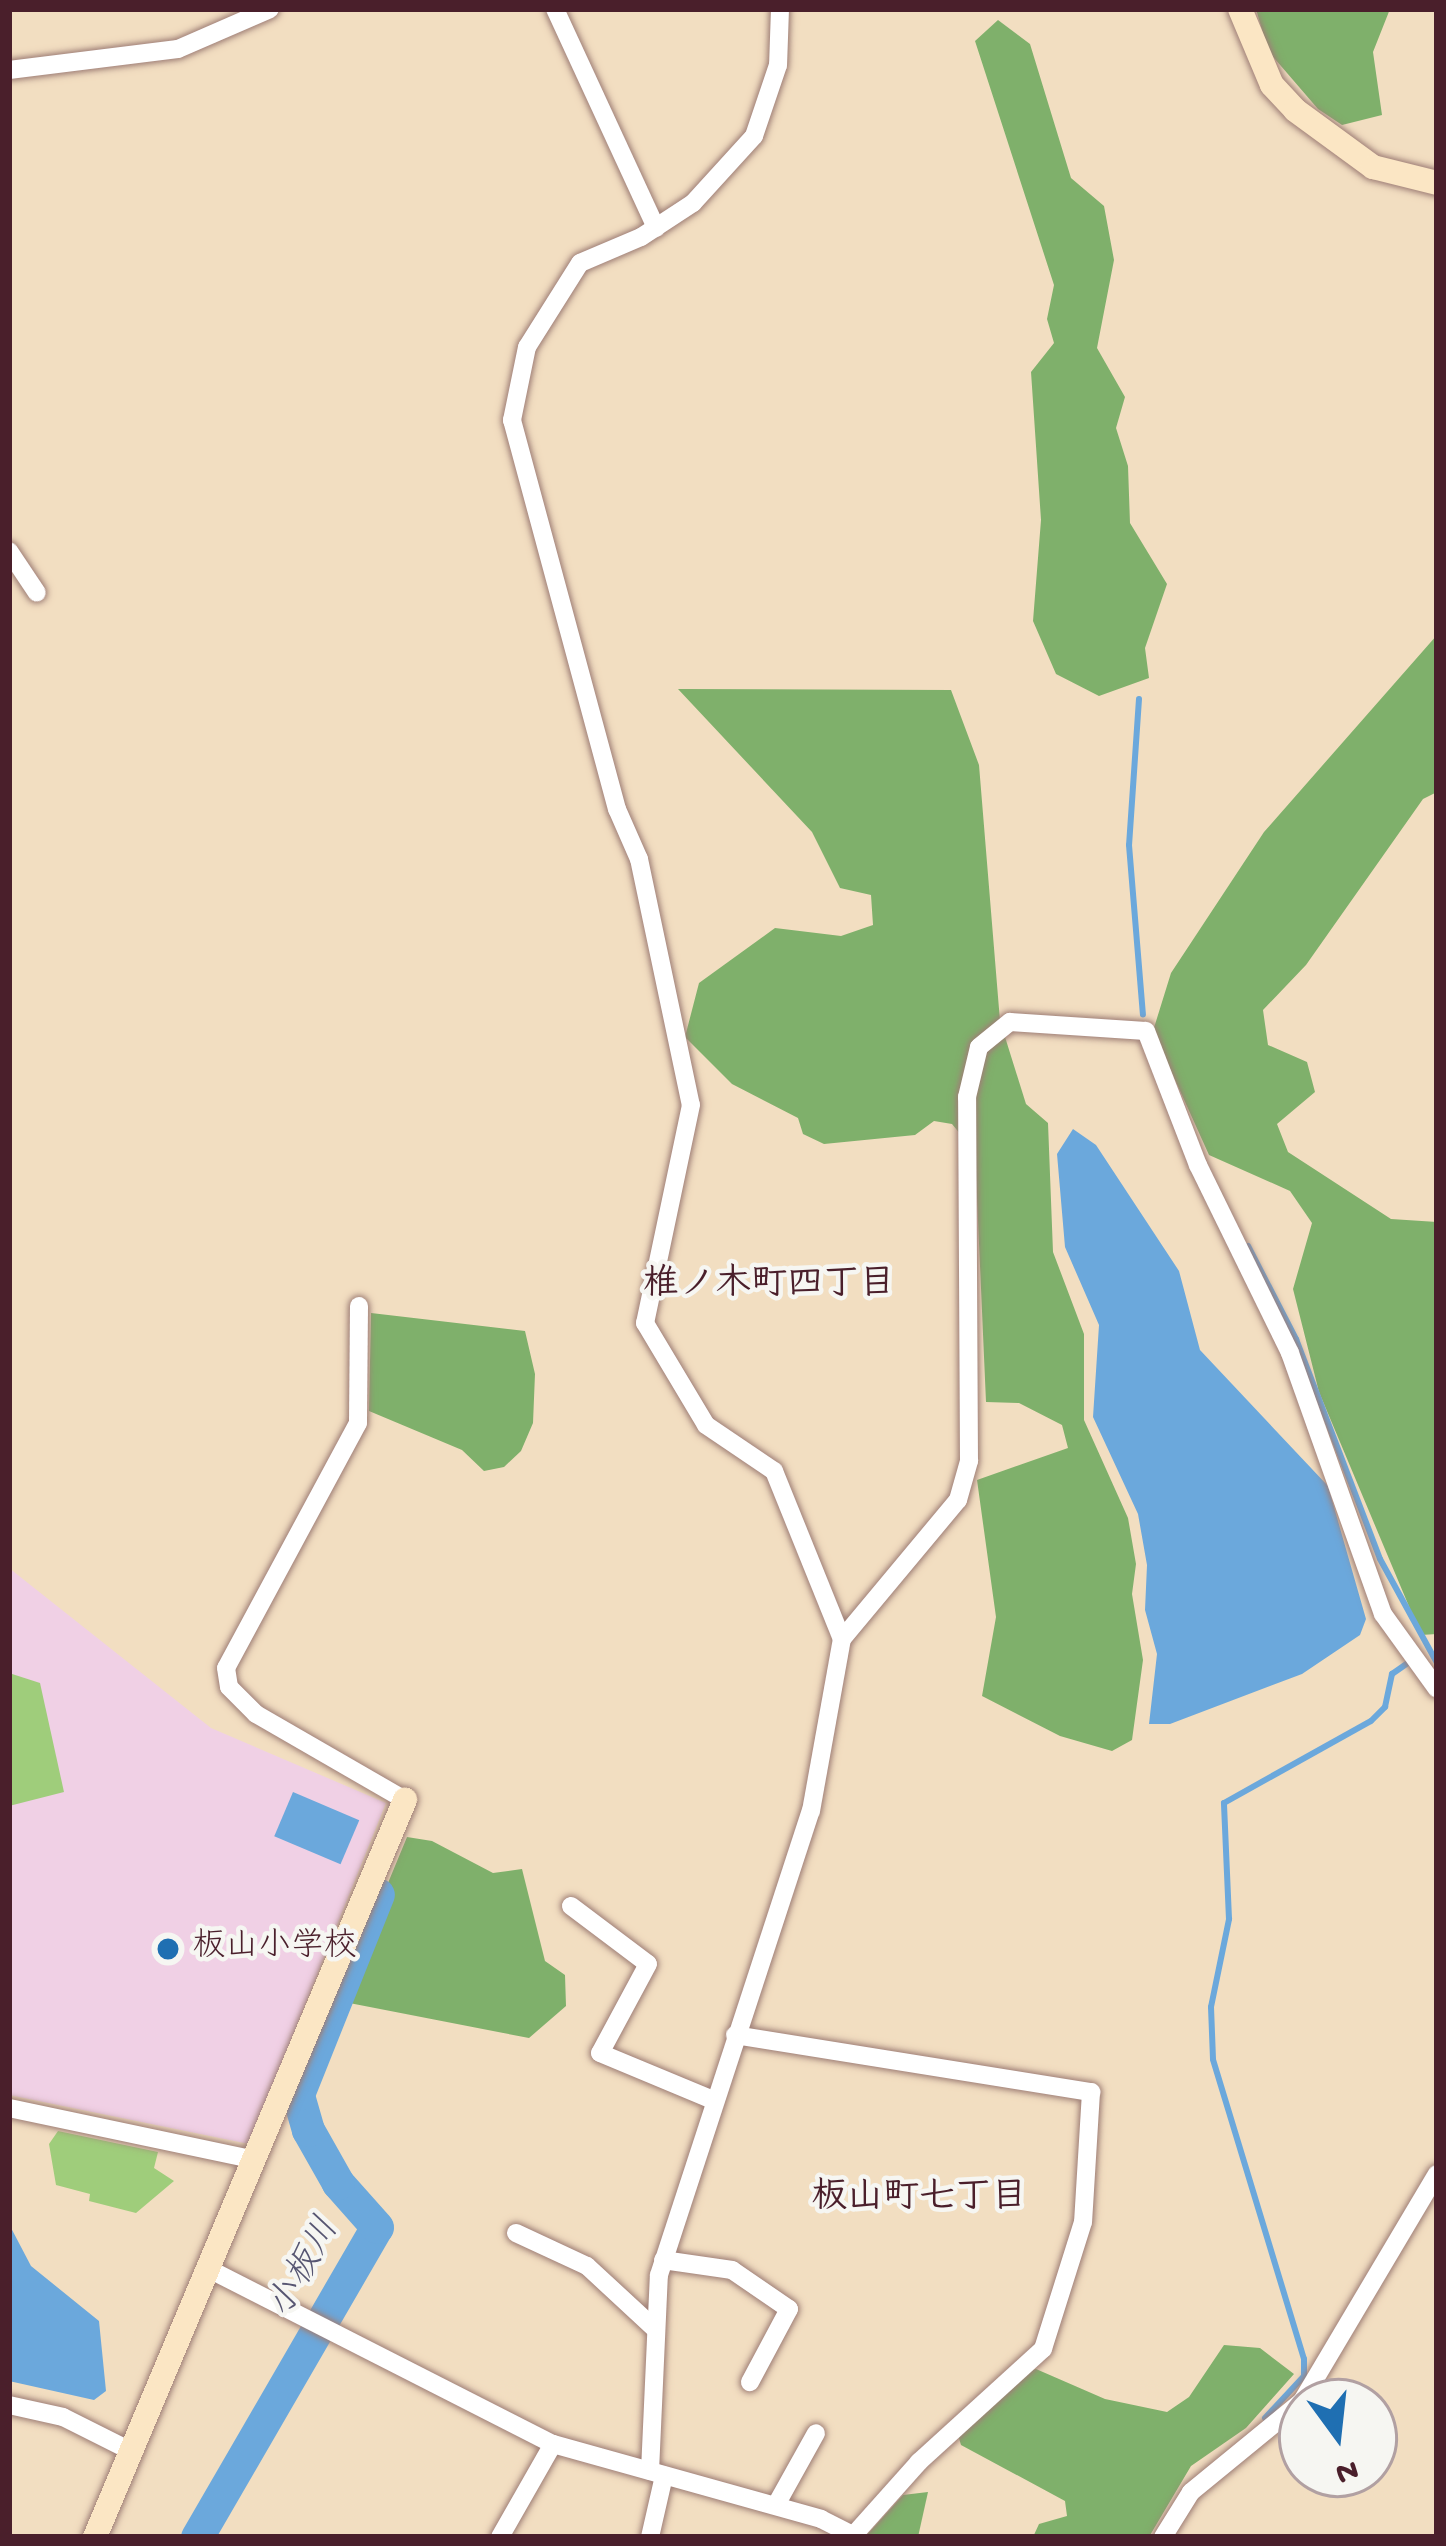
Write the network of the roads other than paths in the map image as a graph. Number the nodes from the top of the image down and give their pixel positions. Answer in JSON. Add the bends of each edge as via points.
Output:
{"nodes":[{"id":1,"x":270,"y":9,"type":"edge"},
{"id":2,"x":555,"y":9,"type":"edge"},
{"id":3,"x":780,"y":9,"type":"edge"},
{"id":4,"x":1240,"y":9,"type":"edge"},
{"id":5,"x":9,"y":70,"type":"edge"},
{"id":6,"x":1437,"y":182,"type":"edge"},
{"id":7,"x":656,"y":228,"type":"junction"},
{"id":8,"x":9,"y":551,"type":"edge"},
{"id":9,"x":37,"y":593,"type":"dead end"},
{"id":10,"x":359,"y":1306,"type":"dead end"},
{"id":11,"x":842,"y":1639,"type":"junction"},
{"id":12,"x":1437,"y":1689,"type":"edge"},
{"id":13,"x":406,"y":1799,"type":"joint"},
{"id":14,"x":572,"y":1906,"type":"dead end"},
{"id":15,"x":735,"y":2035,"type":"junction"},
{"id":16,"x":713,"y":2100,"type":"junction"},
{"id":17,"x":9,"y":2108,"type":"edge"},
{"id":18,"x":252,"y":2159,"type":"junction"},
{"id":19,"x":1437,"y":2174,"type":"edge"},
{"id":20,"x":516,"y":2233,"type":"dead end"},
{"id":21,"x":663,"y":2260,"type":"junction"},
{"id":22,"x":209,"y":2269,"type":"junction"},
{"id":23,"x":656,"y":2329,"type":"junction"},
{"id":24,"x":750,"y":2382,"type":"dead end"},
{"id":25,"x":9,"y":2405,"type":"edge"},
{"id":26,"x":816,"y":2433,"type":"dead end"},
{"id":27,"x":553,"y":2444,"type":"junction"},
{"id":28,"x":133,"y":2452,"type":"junction"},
{"id":29,"x":657,"y":2473,"type":"junction"},
{"id":30,"x":776,"y":2505,"type":"junction"},
{"id":31,"x":853,"y":2536,"type":"edge"},
{"id":32,"x":95,"y":2537,"type":"edge"},
{"id":33,"x":500,"y":2537,"type":"edge"},
{"id":34,"x":650,"y":2537,"type":"edge"},
{"id":35,"x":1162,"y":2537,"type":"edge"}],
"edges":[{"from":1,"to":5,"type":"street","via":[[178,49]]},
{"from":2,"to":7,"type":"street"},
{"from":3,"to":7,"type":"street","via":[[778,65],[754,136],[728,172]]},
{"from":4,"to":6,"type":"street","via":[[1272,86],[1313,126],[1373,167]]},
{"from":7,"to":11,"type":"street","via":[[580,262],[556,292],[527,347],[512,420],[617,809],[639,859],[692,1105],[645,1323],[706,1425],[773,1471]]},
{"from":8,"to":9,"type":"street"},
{"from":10,"to":13,"type":"street","via":[[358,1423],[226,1668],[230,1687],[256,1714]]},
{"from":11,"to":12,"type":"street","via":[[958,1500],[969,1461],[967,1097],[979,1047],[1010,1022],[1146,1031],[1198,1165],[1290,1353],[1383,1614]]},
{"from":11,"to":15,"type":"street","via":[[812,1811]]},
{"from":13,"to":18,"type":"street"},
{"from":14,"to":16,"type":"street","via":[[648,1964],[600,2053]]},
{"from":15,"to":16,"type":"street"},
{"from":15,"to":31,"type":"street","via":[[1091,2092],[1083,2222],[1043,2349],[919,2462]]},
{"from":16,"to":21,"type":"street"},
{"from":17,"to":18,"type":"street"},
{"from":18,"to":22,"type":"street"},
{"from":19,"to":35,"type":"street","via":[[1302,2401],[1191,2492]]},
{"from":20,"to":23,"type":"street","via":[[587,2266]]},
{"from":21,"to":23,"type":"street"},
{"from":21,"to":24,"type":"street","via":[[732,2270],[789,2309]]},
{"from":22,"to":27,"type":"street"},
{"from":22,"to":28,"type":"street"},
{"from":23,"to":29,"type":"street"},
{"from":25,"to":28,"type":"street","via":[[64,2417]]},
{"from":26,"to":30,"type":"street"},
{"from":27,"to":29,"type":"street"},
{"from":27,"to":33,"type":"street"},
{"from":28,"to":32,"type":"street"},
{"from":29,"to":30,"type":"street"},
{"from":29,"to":34,"type":"street"},
{"from":30,"to":31,"type":"street"}]}
